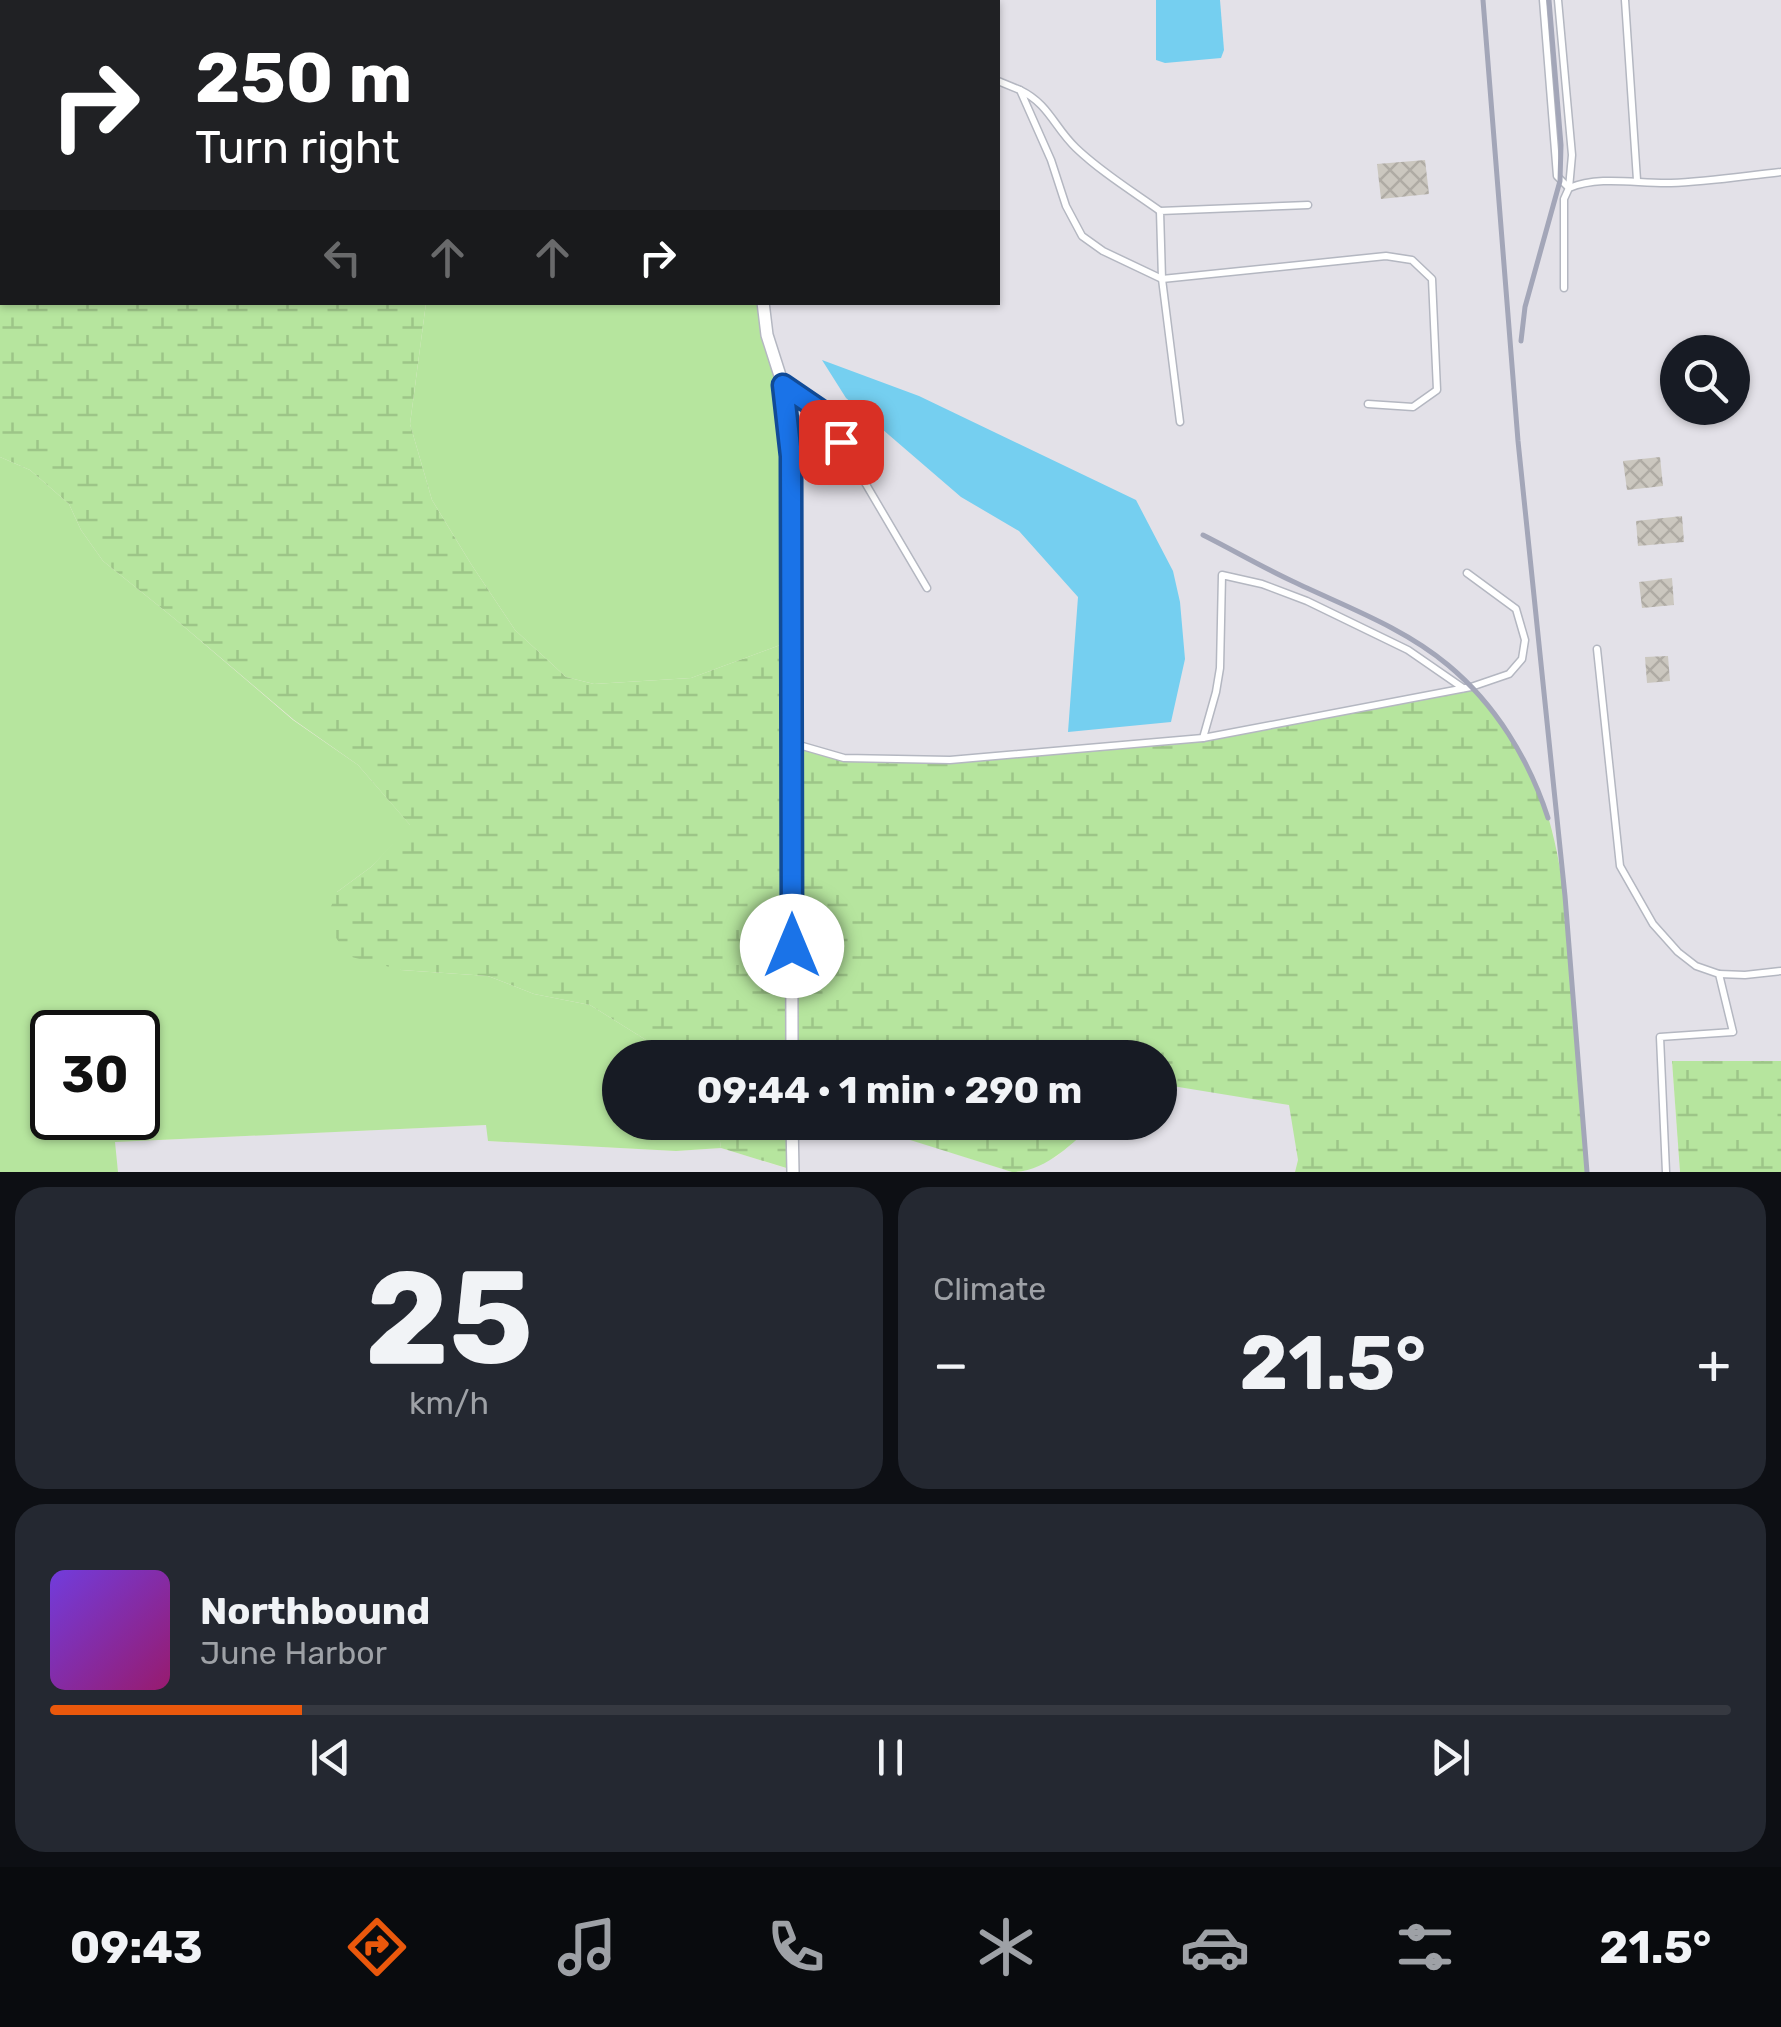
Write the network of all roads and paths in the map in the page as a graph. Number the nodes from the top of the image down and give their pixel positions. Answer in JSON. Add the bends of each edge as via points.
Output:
{"nodes":[{"id":1,"x":1543,"y":0,"type":"edge"},
{"id":2,"x":1558,"y":0,"type":"edge"},
{"id":3,"x":1625,"y":0,"type":"edge"},
{"id":4,"x":1000,"y":82,"type":"edge"},
{"id":5,"x":1020,"y":90,"type":"junction"},
{"id":6,"x":1781,"y":172,"type":"edge"},
{"id":7,"x":1637,"y":180,"type":"junction"},
{"id":8,"x":1569,"y":188,"type":"junction"},
{"id":9,"x":1308,"y":205,"type":"dead end"},
{"id":10,"x":1160,"y":211,"type":"junction"},
{"id":11,"x":1162,"y":280,"type":"junction"},
{"id":12,"x":1564,"y":288,"type":"dead end"},
{"id":13,"x":763,"y":305,"type":"edge"},
{"id":14,"x":783,"y":385,"type":"junction"},
{"id":15,"x":1368,"y":404,"type":"dead end"},
{"id":16,"x":1180,"y":422,"type":"dead end"},
{"id":17,"x":1467,"y":573,"type":"dead end"},
{"id":18,"x":927,"y":588,"type":"dead end"},
{"id":19,"x":1597,"y":649,"type":"dead end"},
{"id":20,"x":1462,"y":688,"type":"junction"},
{"id":21,"x":1203,"y":738,"type":"junction"},
{"id":22,"x":791,"y":743,"type":"junction"},
{"id":23,"x":1781,"y":971,"type":"edge"},
{"id":24,"x":1720,"y":974,"type":"junction"},
{"id":25,"x":792,"y":1040,"type":"edge"},
{"id":26,"x":792,"y":1140,"type":"edge"},
{"id":27,"x":792,"y":1172,"type":"edge"},
{"id":28,"x":1666,"y":1172,"type":"edge"}],
"edges":[{"from":1,"to":8,"type":"lane","via":[[1557,176]]},
{"from":2,"to":8,"type":"lane"},
{"from":3,"to":7,"type":"lane"},
{"from":4,"to":5,"type":"lane"},
{"from":5,"to":10,"type":"lane","via":[[1036,98],[1074,147]]},
{"from":5,"to":11,"type":"lane","via":[[1082,236]]},
{"from":6,"to":7,"type":"lane"},
{"from":7,"to":8,"type":"lane"},
{"from":8,"to":12,"type":"lane"},
{"from":9,"to":10,"type":"lane"},
{"from":10,"to":11,"type":"lane"},
{"from":11,"to":15,"type":"lane","via":[[1386,256],[1412,260],[1432,280],[1437,390],[1412,407]]},
{"from":11,"to":16,"type":"lane"},
{"from":13,"to":14,"type":"street"},
{"from":14,"to":18,"type":"lane","via":[[824,413]]},
{"from":14,"to":22,"type":"street","via":[[791,456]]},
{"from":17,"to":20,"type":"lane","via":[[1516,609],[1525,640],[1522,659],[1509,674]]},
{"from":19,"to":24,"type":"lane","via":[[1620,866],[1678,952]]},
{"from":20,"to":21,"type":"lane"},
{"from":20,"to":21,"type":"lane","via":[[1408,650],[1307,601],[1222,574],[1220,668]]},
{"from":21,"to":22,"type":"lane","via":[[950,760],[844,758]]},
{"from":22,"to":25,"type":"street"},
{"from":23,"to":24,"type":"lane"},
{"from":24,"to":28,"type":"lane","via":[[1733,1032],[1660,1037]]},
{"from":26,"to":27,"type":"street"}]}
